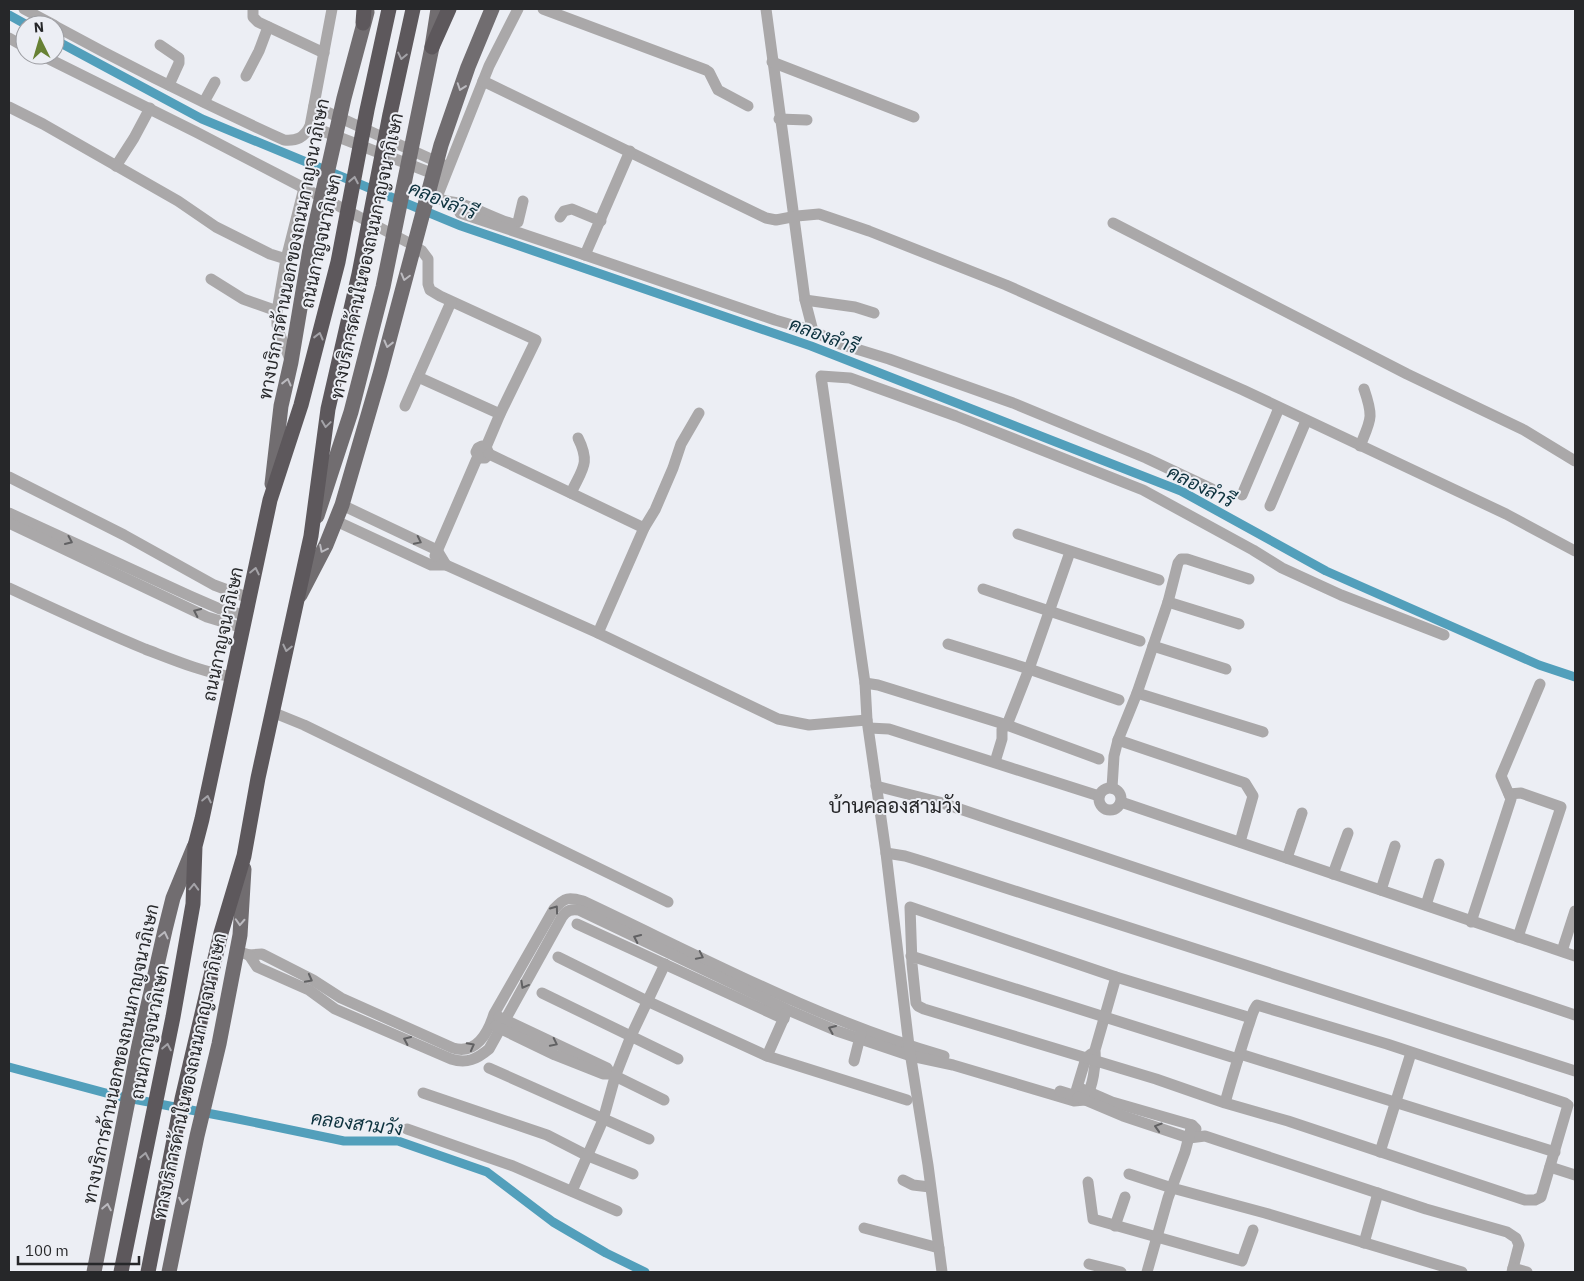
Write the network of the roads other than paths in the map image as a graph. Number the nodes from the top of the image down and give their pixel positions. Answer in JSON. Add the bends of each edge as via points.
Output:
{"nodes":[{"id":1,"x":24,"y":9,"type":"edge"},
{"id":2,"x":252,"y":9,"type":"edge"},
{"id":3,"x":389,"y":9,"type":"edge"},
{"id":4,"x":413,"y":9,"type":"edge"},
{"id":5,"x":438,"y":9,"type":"edge"},
{"id":6,"x":449,"y":9,"type":"edge"},
{"id":7,"x":492,"y":9,"type":"edge"},
{"id":8,"x":504,"y":9,"type":"edge"},
{"id":9,"x":518,"y":9,"type":"edge"},
{"id":10,"x":543,"y":9,"type":"edge"},
{"id":11,"x":766,"y":9,"type":"edge"},
{"id":12,"x":328,"y":10,"type":"edge"},
{"id":13,"x":365,"y":13,"type":"edge"},
{"id":14,"x":35,"y":15,"type":"edge"},
{"id":15,"x":268,"y":27,"type":"junction"},
{"id":16,"x":65,"y":31,"type":"edge"},
{"id":17,"x":160,"y":45,"type":"dead end"},
{"id":18,"x":432,"y":47,"type":"junction"},
{"id":19,"x":324,"y":53,"type":"junction"},
{"id":20,"x":772,"y":62,"type":"junction"},
{"id":21,"x":62,"y":65,"type":"edge"},
{"id":22,"x":468,"y":67,"type":"junction"},
{"id":23,"x":246,"y":76,"type":"dead end"},
{"id":24,"x":483,"y":81,"type":"junction"},
{"id":25,"x":215,"y":82,"type":"dead end"},
{"id":26,"x":169,"y":85,"type":"junction"},
{"id":27,"x":204,"y":102,"type":"junction"},
{"id":28,"x":314,"y":106,"type":"junction"},
{"id":29,"x":748,"y":106,"type":"dead end"},
{"id":30,"x":9,"y":107,"type":"edge"},
{"id":31,"x":150,"y":108,"type":"junction"},
{"id":32,"x":914,"y":117,"type":"dead end"},
{"id":33,"x":786,"y":119,"type":"junction"},
{"id":34,"x":807,"y":120,"type":"dead end"},
{"id":35,"x":310,"y":126,"type":"junction"},
{"id":36,"x":630,"y":151,"type":"junction"},
{"id":37,"x":116,"y":166,"type":"junction"},
{"id":38,"x":445,"y":172,"type":"junction"},
{"id":39,"x":297,"y":185,"type":"junction"},
{"id":40,"x":522,"y":201,"type":"dead end"},
{"id":41,"x":460,"y":213,"type":"dead end"},
{"id":42,"x":796,"y":216,"type":"junction"},
{"id":43,"x":560,"y":217,"type":"dead end"},
{"id":44,"x":601,"y":221,"type":"junction"},
{"id":45,"x":1113,"y":223,"type":"dead end"},
{"id":46,"x":585,"y":254,"type":"junction"},
{"id":47,"x":286,"y":259,"type":"junction"},
{"id":48,"x":211,"y":279,"type":"dead end"},
{"id":49,"x":805,"y":300,"type":"junction"},
{"id":50,"x":451,"y":302,"type":"junction"},
{"id":51,"x":277,"y":312,"type":"junction"},
{"id":52,"x":874,"y":313,"type":"dead end"},
{"id":53,"x":812,"y":331,"type":"junction"},
{"id":54,"x":291,"y":362,"type":"junction"},
{"id":55,"x":418,"y":377,"type":"junction"},
{"id":56,"x":1364,"y":389,"type":"dead end"},
{"id":57,"x":405,"y":406,"type":"dead end"},
{"id":58,"x":1280,"y":408,"type":"junction"},
{"id":59,"x":699,"y":413,"type":"dead end"},
{"id":60,"x":500,"y":414,"type":"junction"},
{"id":61,"x":1306,"y":421,"type":"junction"},
{"id":62,"x":578,"y":438,"type":"dead end"},
{"id":63,"x":1360,"y":446,"type":"junction"},
{"id":64,"x":484,"y":452,"type":"junction"},
{"id":65,"x":1575,"y":461,"type":"edge"},
{"id":66,"x":9,"y":478,"type":"edge"},
{"id":67,"x":1212,"y":489,"type":"dead end"},
{"id":68,"x":571,"y":493,"type":"junction"},
{"id":69,"x":1242,"y":495,"type":"dead end"},
{"id":70,"x":270,"y":500,"type":"junction"},
{"id":71,"x":342,"y":505,"type":"junction"},
{"id":72,"x":1270,"y":506,"type":"dead end"},
{"id":73,"x":9,"y":513,"type":"edge"},
{"id":74,"x":336,"y":521,"type":"junction"},
{"id":75,"x":9,"y":523,"type":"edge"},
{"id":76,"x":644,"y":528,"type":"junction"},
{"id":77,"x":397,"y":531,"type":"junction"},
{"id":78,"x":1018,"y":534,"type":"dead end"},
{"id":79,"x":311,"y":536,"type":"junction"},
{"id":80,"x":391,"y":547,"type":"junction"},
{"id":81,"x":437,"y":550,"type":"junction"},
{"id":82,"x":1575,"y":551,"type":"edge"},
{"id":83,"x":1070,"y":552,"type":"junction"},
{"id":84,"x":446,"y":565,"type":"junction"},
{"id":85,"x":431,"y":566,"type":"junction"},
{"id":86,"x":1249,"y":579,"type":"dead end"},
{"id":87,"x":1159,"y":580,"type":"dead end"},
{"id":88,"x":9,"y":588,"type":"edge"},
{"id":89,"x":983,"y":589,"type":"dead end"},
{"id":90,"x":249,"y":598,"type":"junction"},
{"id":91,"x":298,"y":601,"type":"junction"},
{"id":92,"x":1168,"y":602,"type":"junction"},
{"id":93,"x":1049,"y":611,"type":"junction"},
{"id":94,"x":244,"y":621,"type":"junction"},
{"id":95,"x":1239,"y":624,"type":"dead end"},
{"id":96,"x":598,"y":632,"type":"junction"},
{"id":97,"x":1444,"y":635,"type":"dead end"},
{"id":98,"x":1140,"y":641,"type":"dead end"},
{"id":99,"x":948,"y":644,"type":"dead end"},
{"id":100,"x":1153,"y":646,"type":"junction"},
{"id":101,"x":1029,"y":669,"type":"junction"},
{"id":102,"x":1226,"y":669,"type":"dead end"},
{"id":103,"x":232,"y":677,"type":"junction"},
{"id":104,"x":865,"y":683,"type":"junction"},
{"id":105,"x":1540,"y":684,"type":"dead end"},
{"id":106,"x":1137,"y":693,"type":"junction"},
{"id":107,"x":1119,"y":700,"type":"dead end"},
{"id":108,"x":272,"y":712,"type":"junction"},
{"id":109,"x":868,"y":724,"type":"junction"},
{"id":110,"x":1007,"y":725,"type":"junction"},
{"id":111,"x":1263,"y":732,"type":"dead end"},
{"id":112,"x":1118,"y":740,"type":"junction"},
{"id":113,"x":1099,"y":759,"type":"dead end"},
{"id":114,"x":995,"y":762,"type":"junction"},
{"id":115,"x":876,"y":786,"type":"junction"},
{"id":116,"x":1112,"y":788,"type":"junction"},
{"id":117,"x":1508,"y":794,"type":"junction"},
{"id":118,"x":1099,"y":796,"type":"junction"},
{"id":119,"x":1121,"y":802,"type":"junction"},
{"id":120,"x":1302,"y":812,"type":"dead end"},
{"id":121,"x":1348,"y":832,"type":"dead end"},
{"id":122,"x":1240,"y":842,"type":"junction"},
{"id":123,"x":195,"y":846,"type":"junction"},
{"id":124,"x":1395,"y":846,"type":"dead end"},
{"id":125,"x":886,"y":853,"type":"junction"},
{"id":126,"x":244,"y":856,"type":"junction"},
{"id":127,"x":1287,"y":858,"type":"junction"},
{"id":128,"x":1439,"y":864,"type":"dead end"},
{"id":129,"x":1333,"y":874,"type":"junction"},
{"id":130,"x":1381,"y":890,"type":"junction"},
{"id":131,"x":668,"y":902,"type":"dead end"},
{"id":132,"x":1426,"y":905,"type":"junction"},
{"id":133,"x":1575,"y":912,"type":"edge"},
{"id":134,"x":1471,"y":922,"type":"junction"},
{"id":135,"x":577,"y":924,"type":"dead end"},
{"id":136,"x":1518,"y":937,"type":"junction"},
{"id":137,"x":1562,"y":951,"type":"junction"},
{"id":138,"x":243,"y":953,"type":"junction"},
{"id":139,"x":669,"y":953,"type":"junction"},
{"id":140,"x":911,"y":956,"type":"junction"},
{"id":141,"x":1575,"y":956,"type":"edge"},
{"id":142,"x":558,"y":957,"type":"dead end"},
{"id":143,"x":1116,"y":976,"type":"junction"},
{"id":144,"x":542,"y":993,"type":"dead end"},
{"id":145,"x":647,"y":1001,"type":"junction"},
{"id":146,"x":788,"y":1010,"type":"junction"},
{"id":147,"x":1575,"y":1015,"type":"edge"},
{"id":148,"x":1104,"y":1018,"type":"junction"},
{"id":149,"x":1252,"y":1018,"type":"junction"},
{"id":150,"x":498,"y":1022,"type":"junction"},
{"id":151,"x":861,"y":1034,"type":"junction"},
{"id":152,"x":631,"y":1036,"type":"junction"},
{"id":153,"x":910,"y":1051,"type":"junction"},
{"id":154,"x":1411,"y":1052,"type":"junction"},
{"id":155,"x":767,"y":1056,"type":"junction"},
{"id":156,"x":1092,"y":1056,"type":"junction"},
{"id":157,"x":1239,"y":1056,"type":"junction"},
{"id":158,"x":678,"y":1059,"type":"dead end"},
{"id":159,"x":854,"y":1061,"type":"dead end"},
{"id":160,"x":489,"y":1068,"type":"dead end"},
{"id":161,"x":1575,"y":1071,"type":"edge"},
{"id":162,"x":613,"y":1076,"type":"junction"},
{"id":163,"x":1075,"y":1091,"type":"junction"},
{"id":164,"x":422,"y":1093,"type":"dead end"},
{"id":165,"x":1087,"y":1096,"type":"junction"},
{"id":166,"x":664,"y":1100,"type":"dead end"},
{"id":167,"x":907,"y":1100,"type":"dead end"},
{"id":168,"x":1396,"y":1102,"type":"junction"},
{"id":169,"x":1225,"y":1103,"type":"junction"},
{"id":170,"x":1111,"y":1107,"type":"junction"},
{"id":171,"x":603,"y":1120,"type":"junction"},
{"id":172,"x":1570,"y":1123,"type":"edge"},
{"id":173,"x":1192,"y":1125,"type":"junction"},
{"id":174,"x":407,"y":1129,"type":"dead end"},
{"id":175,"x":1205,"y":1136,"type":"junction"},
{"id":176,"x":1189,"y":1138,"type":"junction"},
{"id":177,"x":649,"y":1139,"type":"dead end"},
{"id":178,"x":1380,"y":1152,"type":"junction"},
{"id":179,"x":1555,"y":1152,"type":"junction"},
{"id":180,"x":588,"y":1156,"type":"junction"},
{"id":181,"x":1550,"y":1167,"type":"junction"},
{"id":182,"x":633,"y":1174,"type":"dead end"},
{"id":183,"x":1129,"y":1174,"type":"dead end"},
{"id":184,"x":1575,"y":1175,"type":"edge"},
{"id":185,"x":903,"y":1180,"type":"dead end"},
{"id":186,"x":1088,"y":1182,"type":"dead end"},
{"id":187,"x":930,"y":1186,"type":"junction"},
{"id":188,"x":1172,"y":1188,"type":"junction"},
{"id":189,"x":572,"y":1191,"type":"junction"},
{"id":190,"x":1378,"y":1193,"type":"junction"},
{"id":191,"x":1124,"y":1197,"type":"dead end"},
{"id":192,"x":617,"y":1211,"type":"dead end"},
{"id":193,"x":1115,"y":1226,"type":"junction"},
{"id":194,"x":864,"y":1228,"type":"dead end"},
{"id":195,"x":1253,"y":1230,"type":"dead end"},
{"id":196,"x":1157,"y":1238,"type":"junction"},
{"id":197,"x":1364,"y":1243,"type":"junction"},
{"id":198,"x":939,"y":1248,"type":"junction"},
{"id":199,"x":1090,"y":1264,"type":"dead end"},
{"id":200,"x":1512,"y":1270,"type":"edge"},
{"id":201,"x":94,"y":1272,"type":"edge"},
{"id":202,"x":122,"y":1272,"type":"edge"},
{"id":203,"x":148,"y":1272,"type":"edge"},
{"id":204,"x":169,"y":1272,"type":"edge"},
{"id":205,"x":942,"y":1272,"type":"edge"},
{"id":206,"x":1121,"y":1272,"type":"edge"},
{"id":207,"x":1147,"y":1272,"type":"edge"},
{"id":208,"x":1462,"y":1272,"type":"edge"},
{"id":209,"x":1527,"y":1272,"type":"edge"}],
"edges":[{"from":1,"to":14,"type":"street"},
{"from":2,"to":15,"type":"street","via":[[255,20]]},
{"from":70,"to":3,"type":"highway","name":"ถนนกาญจนาภิเษก","one_way":true,"via":[[301,405],[338,262]]},
{"from":4,"to":79,"type":"highway","one_way":true,"via":[[328,409]]},
{"from":5,"to":18,"type":"main road","name":"ทางบริการด้านในของถนนกาญจนาภิเษก"},
{"from":6,"to":18,"type":"highway"},
{"from":7,"to":22,"type":"main road"},
{"from":8,"to":22,"type":"main road"},
{"from":9,"to":24,"type":"street"},
{"from":10,"to":29,"type":"street","via":[[706,70],[718,90]]},
{"from":11,"to":20,"type":"street"},
{"from":12,"to":19,"type":"street"},
{"from":13,"to":54,"type":"main road","name":"ทางบริการด้านนอกของถนนกาญจนาภิเษก","via":[[310,249]]},
{"from":15,"to":19,"type":"street"},
{"from":15,"to":23,"type":"street"},
{"from":16,"to":26,"type":"street"},
{"from":17,"to":26,"type":"street","via":[[179,58]]},
{"from":18,"to":79,"type":"main road","name":"ทางบริการด้านในของถนนกาญจนาภิเษก","via":[[383,287],[351,412]]},
{"from":19,"to":28,"type":"street"},
{"from":20,"to":32,"type":"street"},
{"from":20,"to":33,"type":"street"},
{"from":21,"to":31,"type":"street"},
{"from":22,"to":71,"type":"main road","one_way":true,"via":[[441,145]]},
{"from":24,"to":36,"type":"street"},
{"from":24,"to":38,"type":"street"},
{"from":25,"to":27,"type":"street"},
{"from":26,"to":27,"type":"street"},
{"from":27,"to":35,"type":"street","via":[[284,140],[298,140]]},
{"from":28,"to":35,"type":"street"},
{"from":28,"to":38,"type":"street"},
{"from":30,"to":37,"type":"street"},
{"from":31,"to":37,"type":"street"},
{"from":31,"to":39,"type":"street"},
{"from":33,"to":34,"type":"street"},
{"from":33,"to":42,"type":"street"},
{"from":35,"to":38,"type":"street"},
{"from":36,"to":42,"type":"street","via":[[766,218],[776,220]]},
{"from":36,"to":44,"type":"street"},
{"from":37,"to":47,"type":"street","via":[[216,227],[260,250]]},
{"from":38,"to":40,"type":"street","via":[[437,198],[513,224],[518,222]]},
{"from":39,"to":47,"type":"street"},
{"from":39,"to":50,"type":"street","via":[[422,251],[428,259],[430,290]]},
{"from":41,"to":46,"type":"street"},
{"from":42,"to":49,"type":"street"},
{"from":42,"to":58,"type":"street","via":[[818,214],[829,217],[1006,285]]},
{"from":43,"to":44,"type":"street","via":[[564,211],[572,209]]},
{"from":44,"to":46,"type":"street"},
{"from":45,"to":65,"type":"street","via":[[1407,374],[1524,430]]},
{"from":46,"to":53,"type":"street"},
{"from":47,"to":51,"type":"street"},
{"from":48,"to":51,"type":"street","via":[[243,298]]},
{"from":49,"to":52,"type":"street","via":[[856,307]]},
{"from":49,"to":53,"type":"street"},
{"from":50,"to":55,"type":"street"},
{"from":50,"to":60,"type":"street","via":[[536,340]]},
{"from":51,"to":54,"type":"street","via":[[277,325]]},
{"from":53,"to":67,"type":"street","via":[[840,344],[1013,403]]},
{"from":70,"to":54,"type":"main road","name":"ทางบริการด้านนอกของถนนกาญจนาภิเษก","one_way":true,"via":[[281,406]]},
{"from":55,"to":57,"type":"street"},
{"from":55,"to":60,"type":"street"},
{"from":56,"to":63,"type":"street","via":[[1372,413]]},
{"from":58,"to":61,"type":"street"},
{"from":58,"to":69,"type":"street"},
{"from":59,"to":76,"type":"street","via":[[681,444],[655,510]]},
{"from":60,"to":64,"type":"street"},
{"from":61,"to":63,"type":"street"},
{"from":61,"to":72,"type":"street"},
{"from":62,"to":68,"type":"street","via":[[585,458]]},
{"from":63,"to":82,"type":"street","via":[[1506,514]]},
{"from":64,"to":68,"type":"street"},
{"from":64,"to":81,"type":"street"},
{"from":66,"to":90,"type":"street","via":[[124,535],[214,585]]},
{"from":68,"to":76,"type":"street"},
{"from":90,"to":70,"type":"highway","name":"ถนนกาญจนาภิเษก","one_way":true},
{"from":71,"to":74,"type":"main road"},
{"from":71,"to":77,"type":"street"},
{"from":73,"to":94,"type":"street","one_way":true},
{"from":74,"to":80,"type":"street"},
{"from":74,"to":91,"type":"main road","one_way":true},
{"from":94,"to":75,"type":"street","one_way":true,"via":[[207,617]]},
{"from":76,"to":96,"type":"street"},
{"from":77,"to":80,"type":"street"},
{"from":77,"to":81,"type":"street","one_way":true},
{"from":78,"to":83,"type":"street"},
{"from":79,"to":91,"type":"highway"},
{"from":80,"to":85,"type":"street"},
{"from":81,"to":84,"type":"street"},
{"from":81,"to":85,"type":"street"},
{"from":83,"to":87,"type":"street"},
{"from":83,"to":93,"type":"street"},
{"from":84,"to":85,"type":"street"},
{"from":84,"to":96,"type":"street"},
{"from":86,"to":92,"type":"street","via":[[1187,559],[1181,560]]},
{"from":88,"to":103,"type":"street","via":[[187,665]]},
{"from":89,"to":93,"type":"street"},
{"from":90,"to":94,"type":"highway","name":"ถนนกาญจนาภิเษก"},
{"from":91,"to":108,"type":"highway","one_way":true},
{"from":92,"to":95,"type":"street"},
{"from":92,"to":100,"type":"street"},
{"from":93,"to":98,"type":"street"},
{"from":93,"to":101,"type":"street"},
{"from":94,"to":103,"type":"highway","name":"ถนนกาญจนาภิเษก"},
{"from":96,"to":109,"type":"street","via":[[778,719],[809,724]]},
{"from":97,"to":104,"type":"street","via":[[1282,568],[1143,490],[850,378],[821,376]]},
{"from":99,"to":101,"type":"street"},
{"from":100,"to":102,"type":"street"},
{"from":100,"to":106,"type":"street"},
{"from":101,"to":107,"type":"street"},
{"from":101,"to":110,"type":"street"},
{"from":123,"to":103,"type":"highway","name":"ถนนกาญจนาภิเษก","one_way":true},
{"from":104,"to":109,"type":"street"},
{"from":104,"to":110,"type":"street"},
{"from":105,"to":117,"type":"street","via":[[1501,776]]},
{"from":106,"to":111,"type":"street"},
{"from":106,"to":112,"type":"street"},
{"from":108,"to":126,"type":"highway"},
{"from":108,"to":131,"type":"street"},
{"from":109,"to":114,"type":"street"},
{"from":109,"to":115,"type":"street"},
{"from":110,"to":113,"type":"street"},
{"from":110,"to":114,"type":"street","via":[[1002,729]]},
{"from":112,"to":116,"type":"street"},
{"from":112,"to":122,"type":"street","via":[[1245,783],[1253,796]]},
{"from":114,"to":118,"type":"street"},
{"from":115,"to":125,"type":"street"},
{"from":115,"to":147,"type":"street","via":[[939,802]]},
{"from":116,"to":118,"type":"street","via":[[1104,789]]},
{"from":116,"to":119,"type":"street","via":[[1120,793]]},
{"from":117,"to":134,"type":"street","via":[[1511,799]]},
{"from":117,"to":136,"type":"street","via":[[1521,792],[1561,807]]},
{"from":118,"to":119,"type":"street","via":[[1101,805],[1109,810]]},
{"from":119,"to":122,"type":"street"},
{"from":120,"to":127,"type":"street"},
{"from":121,"to":129,"type":"street"},
{"from":122,"to":127,"type":"street"},
{"from":201,"to":123,"type":"main road","name":"ทางบริการด้านนอกของถนนกาญจนาภิเษก","one_way":true,"via":[[173,898]]},
{"from":202,"to":123,"type":"highway","name":"ถนนกาญจนาภิเษก","one_way":true,"via":[[193,904]]},
{"from":124,"to":130,"type":"street"},
{"from":125,"to":153,"type":"street"},
{"from":125,"to":161,"type":"street","via":[[905,856]]},
{"from":126,"to":138,"type":"main road","name":"ทางบริการด้านในของถนนกาญจนาภิเษก","one_way":true,"via":[[240,935]]},
{"from":126,"to":203,"type":"highway","via":[[221,933],[182,1099]]},
{"from":127,"to":129,"type":"street"},
{"from":128,"to":132,"type":"street"},
{"from":129,"to":130,"type":"street"},
{"from":130,"to":132,"type":"street"},
{"from":132,"to":134,"type":"street"},
{"from":133,"to":137,"type":"street"},
{"from":134,"to":136,"type":"street"},
{"from":135,"to":139,"type":"street"},
{"from":136,"to":137,"type":"street"},
{"from":137,"to":141,"type":"street"},
{"from":138,"to":150,"type":"street","via":[[262,954],[335,1008],[351,1009],[460,1050],[474,1046]]},
{"from":138,"to":204,"type":"main road","name":"ทางบริการด้านในของถนนกาญจนาภิเษก","one_way":true,"via":[[196,1136]]},
{"from":139,"to":145,"type":"street"},
{"from":139,"to":146,"type":"street"},
{"from":139,"to":146,"type":"street"},
{"from":139,"to":150,"type":"street","via":[[584,900],[570,898],[561,901],[554,908]]},
{"from":140,"to":143,"type":"street","via":[[910,907]]},
{"from":140,"to":148,"type":"street"},
{"from":140,"to":156,"type":"street","via":[[918,1006],[979,1027]]},
{"from":142,"to":145,"type":"street"},
{"from":143,"to":148,"type":"street"},
{"from":143,"to":149,"type":"street"},
{"from":144,"to":152,"type":"street"},
{"from":145,"to":152,"type":"street"},
{"from":145,"to":155,"type":"street"},
{"from":146,"to":151,"type":"street"},
{"from":146,"to":155,"type":"street"},
{"from":148,"to":156,"type":"street"},
{"from":148,"to":157,"type":"street"},
{"from":149,"to":154,"type":"street","via":[[1254,1008],[1262,1005]]},
{"from":149,"to":157,"type":"street"},
{"from":150,"to":162,"type":"street","via":[[606,1068]]},
{"from":151,"to":153,"type":"street"},
{"from":151,"to":159,"type":"street"},
{"from":152,"to":158,"type":"street"},
{"from":152,"to":162,"type":"street"},
{"from":153,"to":163,"type":"street"},
{"from":153,"to":165,"type":"street","via":[[1074,1101]]},
{"from":153,"to":187,"type":"street"},
{"from":154,"to":168,"type":"street"},
{"from":154,"to":172,"type":"street","via":[[1565,1103]]},
{"from":155,"to":167,"type":"street"},
{"from":156,"to":163,"type":"street"},
{"from":156,"to":165,"type":"street"},
{"from":156,"to":169,"type":"street"},
{"from":157,"to":168,"type":"street"},
{"from":157,"to":169,"type":"street"},
{"from":160,"to":171,"type":"street"},
{"from":162,"to":166,"type":"street"},
{"from":162,"to":171,"type":"street"},
{"from":163,"to":165,"type":"street"},
{"from":164,"to":180,"type":"street","via":[[547,1136]]},
{"from":165,"to":170,"type":"street"},
{"from":168,"to":178,"type":"street"},
{"from":168,"to":179,"type":"street"},
{"from":169,"to":178,"type":"street"},
{"from":170,"to":173,"type":"street"},
{"from":176,"to":170,"type":"street","one_way":true},
{"from":171,"to":177,"type":"street"},
{"from":171,"to":180,"type":"street"},
{"from":172,"to":179,"type":"street"},
{"from":173,"to":175,"type":"street"},
{"from":173,"to":176,"type":"street"},
{"from":174,"to":189,"type":"street","via":[[513,1166]]},
{"from":175,"to":176,"type":"street"},
{"from":175,"to":190,"type":"street"},
{"from":176,"to":188,"type":"street"},
{"from":178,"to":181,"type":"street","via":[[1524,1200],[1541,1197]]},
{"from":179,"to":181,"type":"street"},
{"from":180,"to":182,"type":"street"},
{"from":180,"to":189,"type":"street"},
{"from":181,"to":184,"type":"street"},
{"from":183,"to":188,"type":"street"},
{"from":185,"to":187,"type":"street","via":[[913,1185]]},
{"from":186,"to":193,"type":"street","via":[[1093,1219]]},
{"from":187,"to":198,"type":"street"},
{"from":188,"to":196,"type":"street"},
{"from":188,"to":197,"type":"street"},
{"from":189,"to":192,"type":"street"},
{"from":190,"to":197,"type":"street"},
{"from":190,"to":200,"type":"street","via":[[1507,1232],[1516,1238],[1518,1245]]},
{"from":191,"to":193,"type":"street"},
{"from":193,"to":196,"type":"street"},
{"from":194,"to":198,"type":"street"},
{"from":195,"to":196,"type":"street","via":[[1242,1261]]},
{"from":196,"to":207,"type":"street"},
{"from":197,"to":208,"type":"street"},
{"from":198,"to":205,"type":"street"},
{"from":199,"to":206,"type":"street"},
{"from":200,"to":209,"type":"street"}]}
